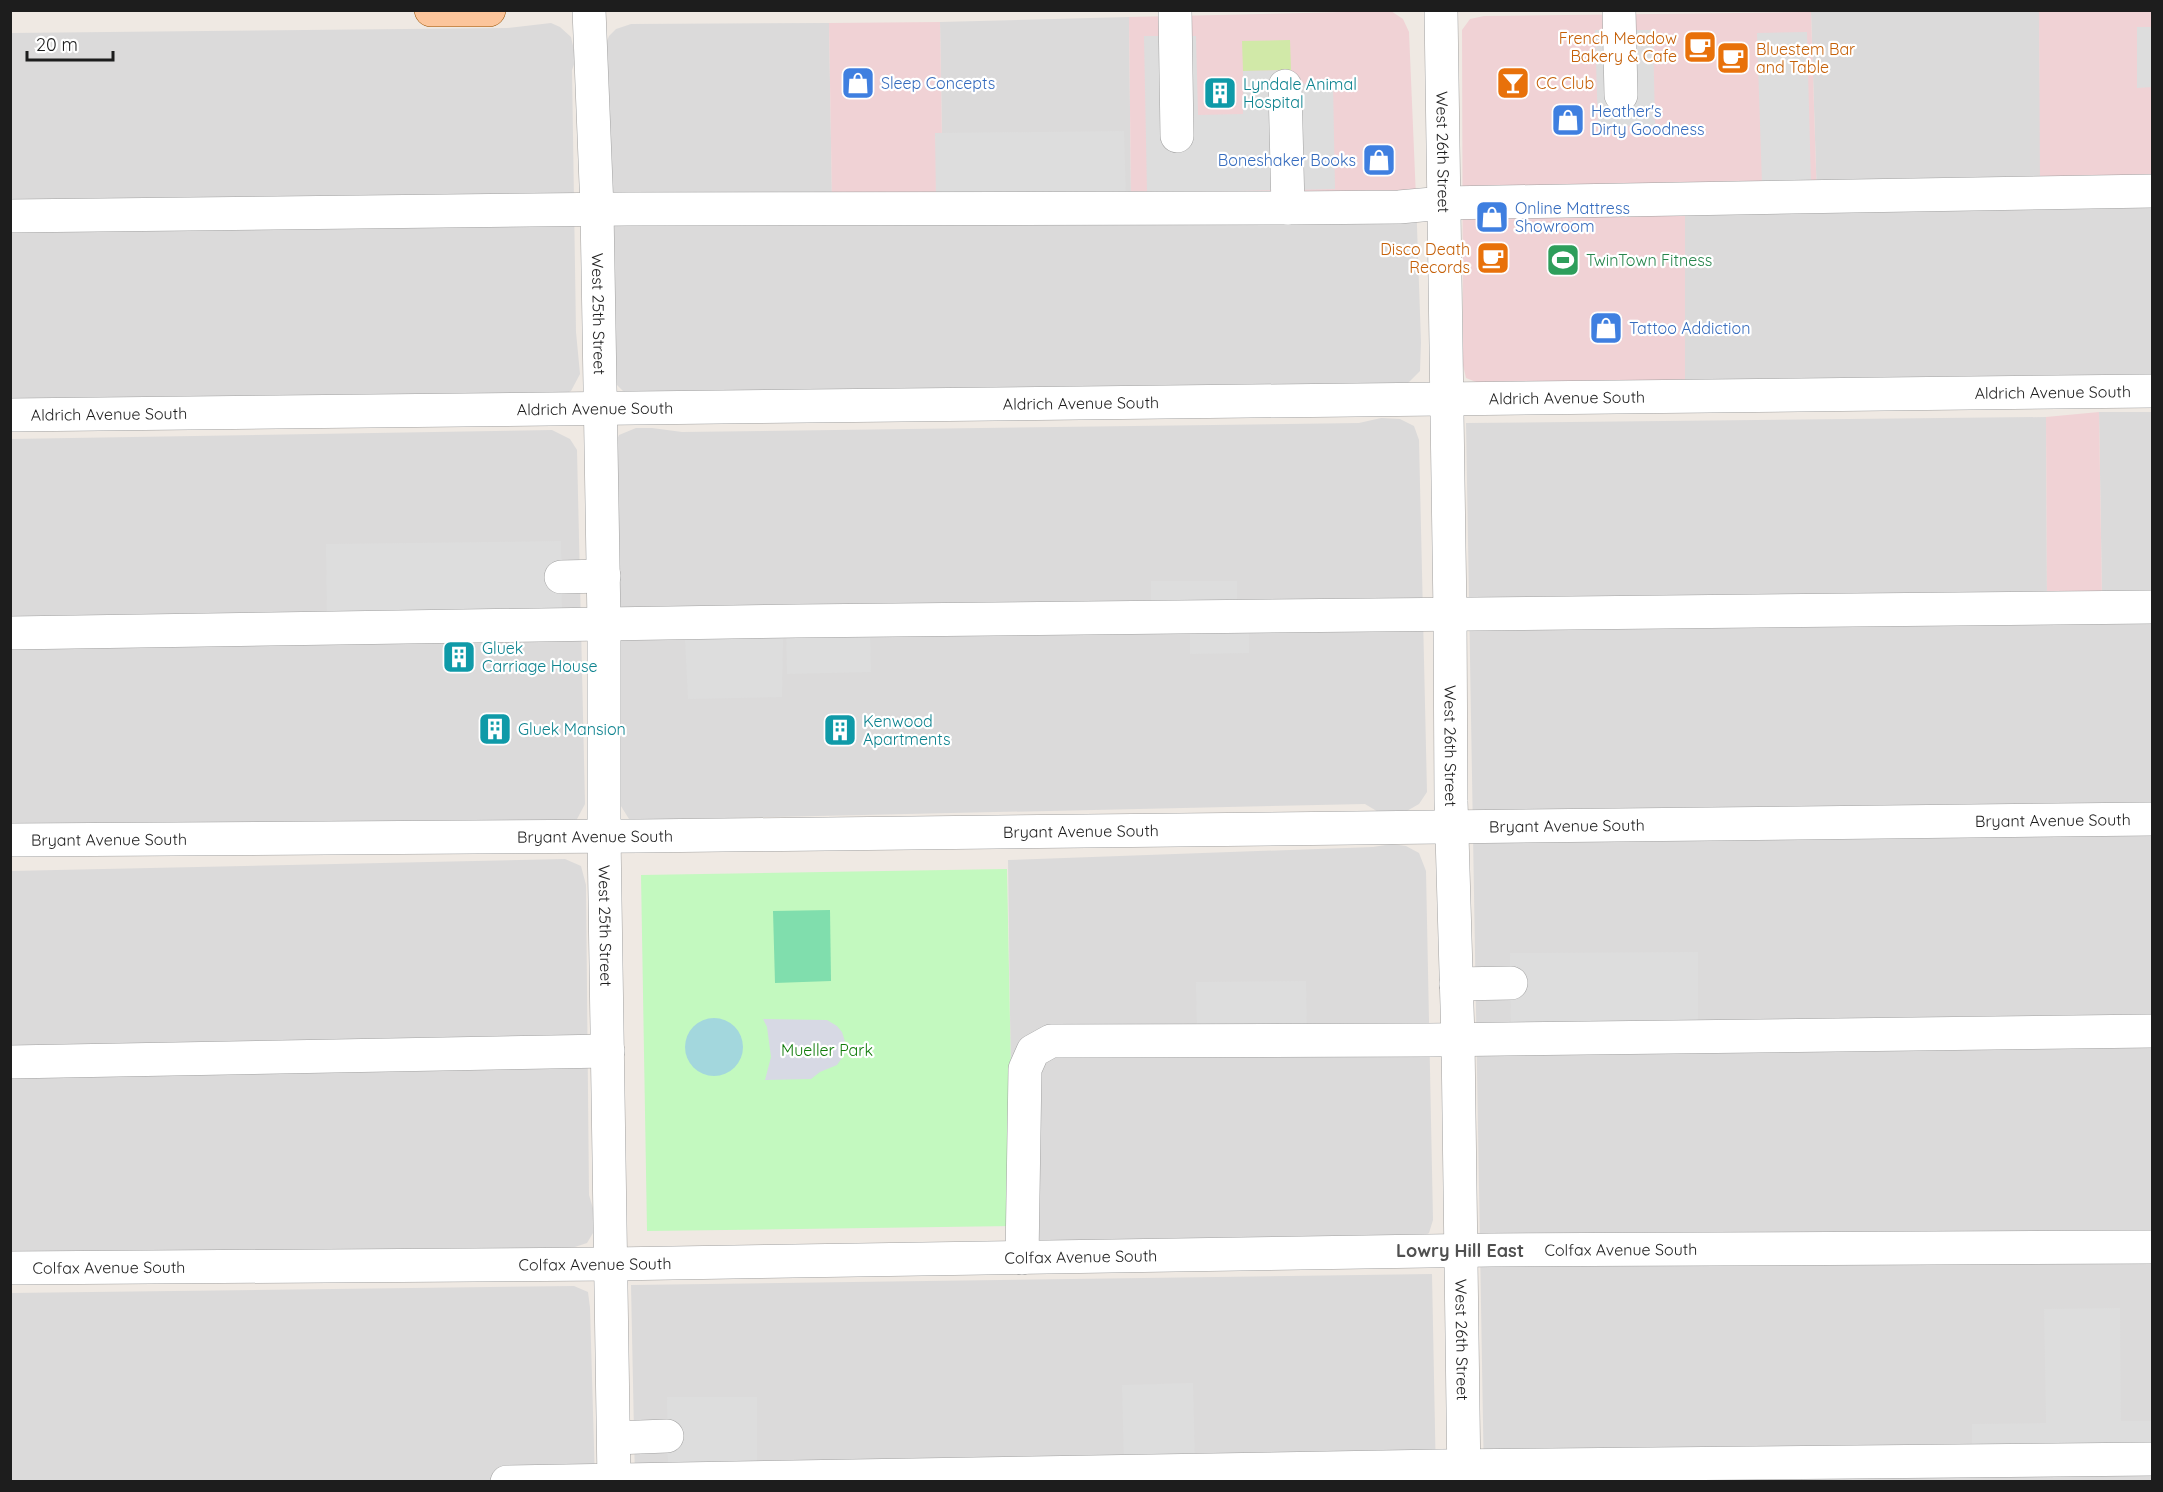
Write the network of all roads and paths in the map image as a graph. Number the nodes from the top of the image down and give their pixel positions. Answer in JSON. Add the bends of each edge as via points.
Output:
{"nodes":[{"id":1,"x":431,"y":10,"type":"edge"},
{"id":2,"x":489,"y":10,"type":"edge"},
{"id":3,"x":588,"y":10,"type":"edge"},
{"id":4,"x":1175,"y":10,"type":"edge"},
{"id":5,"x":1441,"y":10,"type":"edge"},
{"id":6,"x":1619,"y":10,"type":"edge"},
{"id":7,"x":1285,"y":86,"type":"dead end"},
{"id":8,"x":1621,"y":94,"type":"dead end"},
{"id":9,"x":1177,"y":136,"type":"dead end"},
{"id":10,"x":2152,"y":190,"type":"edge"},
{"id":11,"x":1444,"y":203,"type":"junction"},
{"id":12,"x":1288,"y":208,"type":"junction"},
{"id":13,"x":597,"y":209,"type":"junction"},
{"id":14,"x":10,"y":216,"type":"edge"},
{"id":15,"x":2152,"y":391,"type":"edge"},
{"id":16,"x":1447,"y":398,"type":"junction"},
{"id":17,"x":601,"y":408,"type":"junction"},
{"id":18,"x":10,"y":415,"type":"edge"},
{"id":19,"x":604,"y":576,"type":"junction"},
{"id":20,"x":561,"y":577,"type":"dead end"},
{"id":21,"x":2152,"y":607,"type":"edge"},
{"id":22,"x":1450,"y":614,"type":"junction"},
{"id":23,"x":604,"y":623,"type":"junction"},
{"id":24,"x":10,"y":633,"type":"edge"},
{"id":25,"x":2152,"y":819,"type":"edge"},
{"id":26,"x":1452,"y":826,"type":"junction"},
{"id":27,"x":604,"y":835,"type":"junction"},
{"id":28,"x":10,"y":840,"type":"edge"},
{"id":29,"x":1511,"y":983,"type":"dead end"},
{"id":30,"x":1456,"y":984,"type":"junction"},
{"id":31,"x":2152,"y":1031,"type":"edge"},
{"id":32,"x":1458,"y":1040,"type":"junction"},
{"id":33,"x":608,"y":1051,"type":"junction"},
{"id":34,"x":10,"y":1062,"type":"edge"},
{"id":35,"x":2152,"y":1247,"type":"edge"},
{"id":36,"x":1461,"y":1250,"type":"junction"},
{"id":37,"x":1022,"y":1258,"type":"junction"},
{"id":38,"x":612,"y":1264,"type":"junction"},
{"id":39,"x":10,"y":1268,"type":"edge"},
{"id":40,"x":667,"y":1436,"type":"dead end"},
{"id":41,"x":614,"y":1438,"type":"junction"},
{"id":42,"x":2152,"y":1459,"type":"edge"},
{"id":43,"x":1464,"y":1474,"type":"edge"},
{"id":44,"x":614,"y":1481,"type":"edge"},
{"id":45,"x":507,"y":1482,"type":"edge"}],
"edges":[{"from":1,"to":2,"type":"main road"},
{"from":3,"to":13,"type":"street","name":"West 25th Street"},
{"from":4,"to":9,"type":"street"},
{"from":5,"to":11,"type":"street","name":"West 26th Street"},
{"from":6,"to":8,"type":"street"},
{"from":7,"to":12,"type":"street"},
{"from":10,"to":11,"type":"street"},
{"from":11,"to":12,"type":"street"},
{"from":11,"to":16,"type":"street","name":"West 26th Street"},
{"from":12,"to":13,"type":"street"},
{"from":13,"to":14,"type":"street"},
{"from":13,"to":17,"type":"street","name":"West 25th Street"},
{"from":15,"to":16,"type":"street","name":"Aldrich Avenue South"},
{"from":16,"to":17,"type":"street","name":"Aldrich Avenue South"},
{"from":16,"to":22,"type":"street","name":"West 26th Street"},
{"from":17,"to":18,"type":"street","name":"Aldrich Avenue South"},
{"from":17,"to":19,"type":"street","name":"West 25th Street"},
{"from":19,"to":20,"type":"street"},
{"from":19,"to":23,"type":"street","name":"West 25th Street"},
{"from":21,"to":22,"type":"street"},
{"from":22,"to":23,"type":"street"},
{"from":22,"to":26,"type":"street","name":"West 26th Street"},
{"from":23,"to":24,"type":"street"},
{"from":23,"to":27,"type":"street","name":"West 25th Street"},
{"from":25,"to":26,"type":"street","name":"Bryant Avenue South"},
{"from":26,"to":27,"type":"street","name":"Bryant Avenue South"},
{"from":26,"to":30,"type":"street","name":"West 26th Street"},
{"from":27,"to":28,"type":"street","name":"Bryant Avenue South"},
{"from":27,"to":33,"type":"street","name":"West 25th Street"},
{"from":29,"to":30,"type":"street"},
{"from":30,"to":32,"type":"street","name":"West 26th Street"},
{"from":31,"to":32,"type":"street"},
{"from":32,"to":36,"type":"street","name":"West 26th Street"},
{"from":32,"to":37,"type":"street","via":[[1051,1041],[1033,1051],[1024,1069]]},
{"from":33,"to":34,"type":"street"},
{"from":33,"to":38,"type":"street","name":"West 25th Street"},
{"from":35,"to":36,"type":"street","name":"Colfax Avenue South"},
{"from":36,"to":37,"type":"street","name":"Colfax Avenue South"},
{"from":36,"to":43,"type":"street","name":"West 26th Street"},
{"from":37,"to":38,"type":"street","name":"Colfax Avenue South"},
{"from":38,"to":39,"type":"street","name":"Colfax Avenue South"},
{"from":38,"to":41,"type":"street","name":"West 25th Street"},
{"from":40,"to":41,"type":"street"},
{"from":41,"to":44,"type":"street","name":"West 25th Street"},
{"from":42,"to":43,"type":"street"},
{"from":43,"to":44,"type":"street"},
{"from":44,"to":45,"type":"street"}]}
